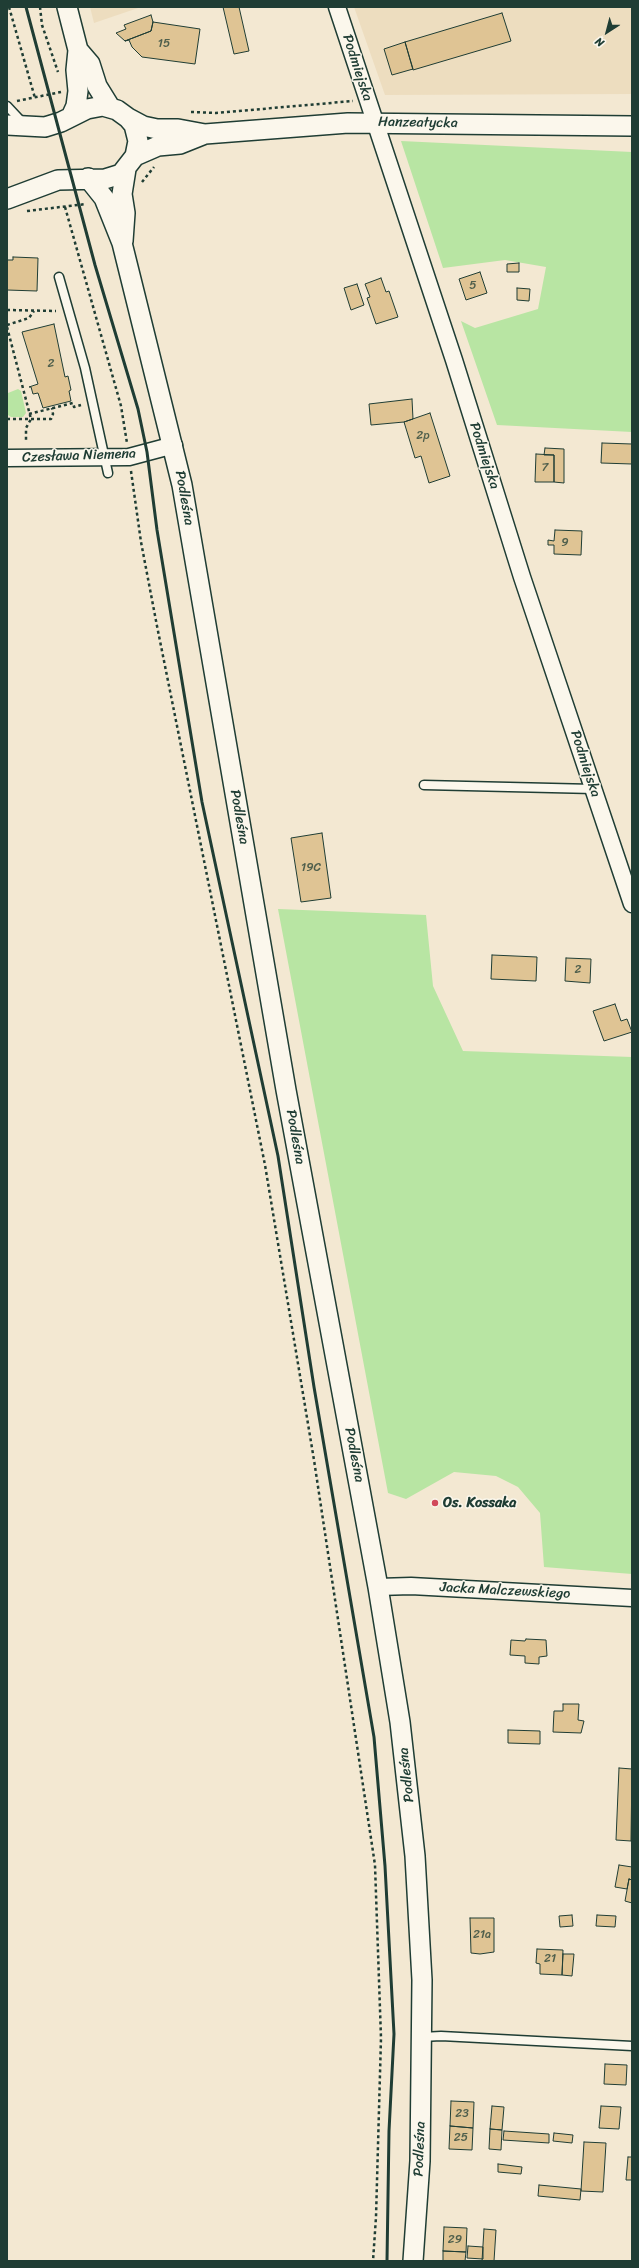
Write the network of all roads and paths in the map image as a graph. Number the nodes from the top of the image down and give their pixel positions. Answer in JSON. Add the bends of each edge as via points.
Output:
{"nodes":[{"id":1,"x":9,"y":7,"type":"edge"},
{"id":2,"x":40,"y":7,"type":"edge"},
{"id":3,"x":67,"y":7,"type":"edge"},
{"id":4,"x":337,"y":7,"type":"edge"},
{"id":5,"x":78,"y":50,"type":"junction"},
{"id":6,"x":59,"y":77,"type":"dead end"},
{"id":7,"x":35,"y":98,"type":"dead end"},
{"id":8,"x":7,"y":106,"type":"edge"},
{"id":9,"x":110,"y":107,"type":"junction"},
{"id":10,"x":71,"y":117,"type":"junction"},
{"id":11,"x":128,"y":118,"type":"junction"},
{"id":12,"x":374,"y":122,"type":"junction"},
{"id":13,"x":7,"y":125,"type":"edge"},
{"id":14,"x":632,"y":126,"type":"edge"},
{"id":15,"x":29,"y":127,"type":"junction"},
{"id":16,"x":205,"y":134,"type":"junction"},
{"id":17,"x":131,"y":162,"type":"junction"},
{"id":18,"x":88,"y":178,"type":"junction"},
{"id":19,"x":7,"y":199,"type":"edge"},
{"id":20,"x":22,"y":212,"type":"dead end"},
{"id":21,"x":122,"y":243,"type":"junction"},
{"id":22,"x":59,"y":277,"type":"dead end"},
{"id":23,"x":68,"y":308,"type":"junction"},
{"id":24,"x":7,"y":310,"type":"edge"},
{"id":25,"x":34,"y":310,"type":"junction"},
{"id":26,"x":57,"y":312,"type":"junction"},
{"id":27,"x":60,"y":318,"type":"dead end"},
{"id":28,"x":7,"y":326,"type":"edge"},
{"id":29,"x":82,"y":398,"type":"dead end"},
{"id":30,"x":52,"y":408,"type":"junction"},
{"id":31,"x":29,"y":414,"type":"junction"},
{"id":32,"x":7,"y":419,"type":"edge"},
{"id":33,"x":31,"y":419,"type":"junction"},
{"id":34,"x":174,"y":446,"type":"junction"},
{"id":35,"x":26,"y":448,"type":"dead end"},
{"id":36,"x":104,"y":457,"type":"junction"},
{"id":37,"x":129,"y":457,"type":"junction"},
{"id":38,"x":7,"y":458,"type":"edge"},
{"id":39,"x":108,"y":473,"type":"dead end"},
{"id":40,"x":424,"y":786,"type":"dead end"},
{"id":41,"x":594,"y":789,"type":"junction"},
{"id":42,"x":632,"y":904,"type":"edge"},
{"id":43,"x":378,"y":1587,"type":"junction"},
{"id":44,"x":632,"y":1598,"type":"edge"},
{"id":45,"x":422,"y":2037,"type":"junction"},
{"id":46,"x":632,"y":2046,"type":"edge"},
{"id":47,"x":373,"y":2261,"type":"edge"},
{"id":48,"x":413,"y":2261,"type":"edge"}],
"edges":[{"from":1,"to":7,"type":"path"},
{"from":2,"to":6,"type":"path","via":[[42,25]]},
{"from":3,"to":5,"type":"street"},
{"from":4,"to":12,"type":"street","name":"Podmiejska"},
{"from":5,"to":9,"type":"street","via":[[90,64],[97,86]]},
{"from":5,"to":10,"type":"street","via":[[78,91]]},
{"from":8,"to":15,"type":"lane"},
{"from":9,"to":10,"type":"street","via":[[87,109]]},
{"from":9,"to":11,"type":"street","name":"Hanzeatycka"},
{"from":10,"to":15,"type":"street","via":[[45,127]]},
{"from":11,"to":16,"type":"street","name":"Hanzeatycka","via":[[156,129],[178,129]]},
{"from":11,"to":17,"type":"street","name":"Podleśna","via":[[134,125],[138,141]]},
{"from":12,"to":14,"type":"street","name":"Hanzeatycka"},
{"from":12,"to":16,"type":"street","name":"Hanzeatycka"},
{"from":12,"to":41,"type":"street","name":"Podmiejska"},
{"from":13,"to":15,"type":"street"},
{"from":16,"to":17,"type":"street","name":"Hanzeatycka","via":[[180,144],[158,146]]},
{"from":17,"to":18,"type":"street","name":"Hanzeatycka","via":[[121,174],[113,177],[96,180]]},
{"from":17,"to":21,"type":"street","name":"Podleśna","via":[[122,194],[125,213]]},
{"from":18,"to":19,"type":"street","name":"Hanzeatycka","via":[[58,180]]},
{"from":18,"to":21,"type":"street","name":"Podleśna","via":[[104,198]]},
{"from":20,"to":37,"type":"path","via":[[65,207],[121,406]]},
{"from":21,"to":34,"type":"street","name":"Podleśna"},
{"from":22,"to":23,"type":"lane"},
{"from":23,"to":26,"type":"path"},
{"from":23,"to":36,"type":"lane","via":[[85,368]]},
{"from":24,"to":25,"type":"path"},
{"from":25,"to":26,"type":"path"},
{"from":25,"to":28,"type":"path","via":[[29,318]]},
{"from":26,"to":27,"type":"path"},
{"from":28,"to":31,"type":"path"},
{"from":29,"to":30,"type":"path","via":[[84,405],[74,407],[73,403]]},
{"from":30,"to":31,"type":"path"},
{"from":30,"to":33,"type":"path","via":[[51,419]]},
{"from":31,"to":33,"type":"path"},
{"from":32,"to":33,"type":"path"},
{"from":33,"to":35,"type":"path","via":[[26,428]]},
{"from":34,"to":37,"type":"street","name":"Czesława Niemena"},
{"from":34,"to":43,"type":"street","name":"Podleśna","via":[[284,1075]]},
{"from":36,"to":37,"type":"street","name":"Czesława Niemena"},
{"from":36,"to":38,"type":"street","name":"Czesława Niemena"},
{"from":36,"to":39,"type":"lane"},
{"from":37,"to":47,"type":"path","via":[[141,542],[157,626],[265,1165],[314,1460],[374,1857],[381,2038]]},
{"from":40,"to":41,"type":"lane"},
{"from":41,"to":42,"type":"street","name":"Podmiejska"},
{"from":43,"to":44,"type":"street","name":"Jacka Malczewskiego","via":[[410,1586]]},
{"from":43,"to":45,"type":"street","name":"Podleśna","via":[[407,1769],[422,1980]]},
{"from":45,"to":46,"type":"lane"},
{"from":45,"to":48,"type":"street","name":"Podleśna","via":[[420,2160]]}]}
